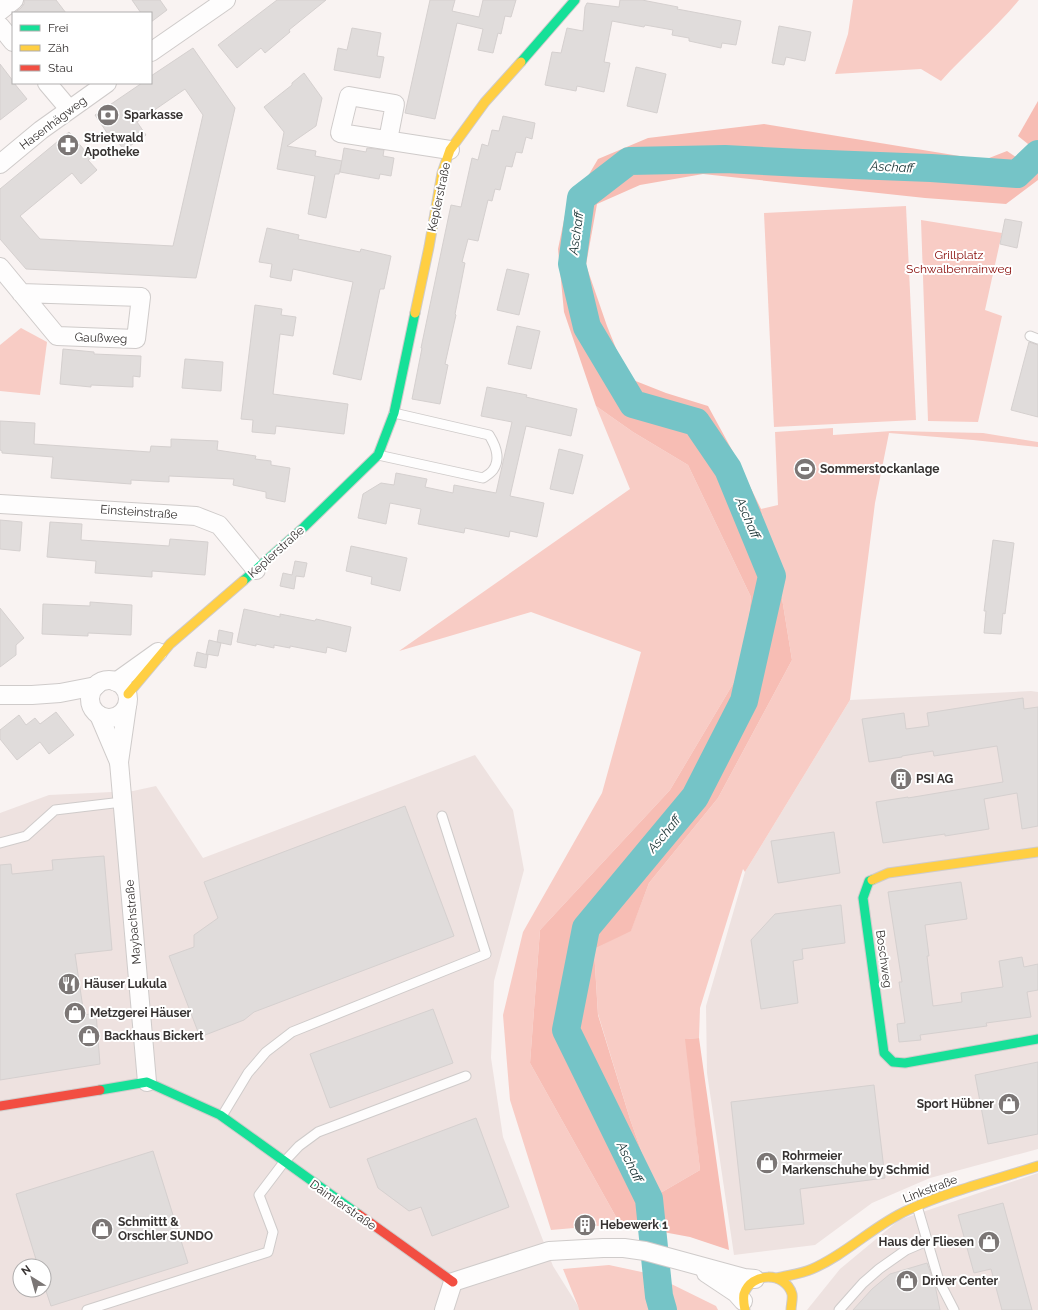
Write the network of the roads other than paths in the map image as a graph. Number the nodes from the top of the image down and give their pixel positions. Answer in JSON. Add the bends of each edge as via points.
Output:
{"nodes":[{"id":1,"x":14,"y":0,"type":"edge"},
{"id":2,"x":226,"y":0,"type":"edge"},
{"id":3,"x":575,"y":0,"type":"edge"},
{"id":4,"x":0,"y":11,"type":"edge"},
{"id":5,"x":0,"y":26,"type":"edge"},
{"id":6,"x":12,"y":41,"type":"edge"},
{"id":7,"x":152,"y":51,"type":"edge"},
{"id":8,"x":49,"y":84,"type":"edge"},
{"id":9,"x":106,"y":84,"type":"edge"},
{"id":10,"x":69,"y":109,"type":"junction"},
{"id":11,"x":388,"y":140,"type":"dead end"},
{"id":12,"x":450,"y":150,"type":"junction"},
{"id":13,"x":0,"y":164,"type":"edge"},
{"id":14,"x":0,"y":267,"type":"edge"},
{"id":15,"x":21,"y":293,"type":"junction"},
{"id":16,"x":394,"y":413,"type":"junction"},
{"id":17,"x":378,"y":455,"type":"junction"},
{"id":18,"x":0,"y":504,"type":"edge"},
{"id":19,"x":256,"y":570,"type":"junction"},
{"id":20,"x":170,"y":644,"type":"joint"},
{"id":21,"x":124,"y":694,"type":"junction"},
{"id":22,"x":0,"y":695,"type":"edge"},
{"id":23,"x":95,"y":701,"type":"junction"},
{"id":24,"x":119,"y":762,"type":"junction"},
{"id":25,"x":122,"y":802,"type":"junction"},
{"id":26,"x":442,"y":816,"type":"dead end"},
{"id":27,"x":0,"y":843,"type":"edge"},
{"id":28,"x":1038,"y":852,"type":"edge"},
{"id":29,"x":1038,"y":1040,"type":"edge"},
{"id":30,"x":466,"y":1076,"type":"dead end"},
{"id":31,"x":147,"y":1082,"type":"junction"},
{"id":32,"x":0,"y":1106,"type":"edge"},
{"id":33,"x":222,"y":1116,"type":"junction"},
{"id":34,"x":284,"y":1162,"type":"junction"},
{"id":35,"x":1038,"y":1166,"type":"edge"},
{"id":36,"x":916,"y":1206,"type":"junction"},
{"id":37,"x":927,"y":1241,"type":"junction"},
{"id":38,"x":840,"y":1254,"type":"junction"},
{"id":39,"x":685,"y":1262,"type":"junction"},
{"id":40,"x":822,"y":1273,"type":"dead end"},
{"id":41,"x":777,"y":1278,"type":"junction"},
{"id":42,"x":755,"y":1279,"type":"junction"},
{"id":43,"x":453,"y":1282,"type":"junction"},
{"id":44,"x":802,"y":1293,"type":"dead end"},
{"id":45,"x":744,"y":1306,"type":"edge"},
{"id":46,"x":792,"y":1308,"type":"edge"},
{"id":47,"x":87,"y":1310,"type":"edge"},
{"id":48,"x":444,"y":1310,"type":"edge"},
{"id":49,"x":839,"y":1310,"type":"edge"},
{"id":50,"x":954,"y":1310,"type":"edge"}],
"edges":[{"from":1,"to":4,"type":"street"},
{"from":2,"to":7,"type":"street"},
{"from":3,"to":12,"type":"street","name":"Keplerstraße","via":[[485,102]]},
{"from":5,"to":6,"type":"street"},
{"from":8,"to":10,"type":"street"},
{"from":9,"to":10,"type":"street","name":"Hasenhägweg"},
{"from":10,"to":13,"type":"street","name":"Hasenhägweg"},
{"from":11,"to":12,"type":"street"},
{"from":12,"to":16,"type":"street","name":"Keplerstraße","via":[[442,173]]},
{"from":14,"to":15,"type":"street","name":"Gaußweg"},
{"from":15,"to":15,"type":"street","name":"Gaußweg","via":[[57,336],[136,339],[141,297]]},
{"from":16,"to":17,"type":"street","name":"Keplerstraße"},
{"from":16,"to":17,"type":"lane","via":[[489,435],[495,445],[498,459],[493,471],[483,478]]},
{"from":17,"to":19,"type":"street","name":"Keplerstraße"},
{"from":18,"to":19,"type":"street","name":"Einsteinstraße","via":[[196,516],[219,524]]},
{"from":19,"to":20,"type":"street","name":"Keplerstraße"},
{"from":20,"to":21,"type":"street","name":"Keplerstraße","via":[[145,660]]},
{"from":21,"to":23,"type":"street","name":"Keplerstraße","via":[[106,681]]},
{"from":21,"to":23,"type":"street","name":"Keplerstraße","via":[[125,711],[115,718],[110,719]]},
{"from":21,"to":24,"type":"street","name":"Maybachstraße"},
{"from":22,"to":23,"type":"street","name":"Keplerstraße","via":[[60,693]]},
{"from":23,"to":24,"type":"street","name":"Maybachstraße"},
{"from":24,"to":25,"type":"street","name":"Maybachstraße"},
{"from":25,"to":27,"type":"lane","via":[[55,810],[26,836]]},
{"from":25,"to":31,"type":"street","name":"Maybachstraße"},
{"from":26,"to":33,"type":"lane","via":[[486,954],[292,1032],[266,1052],[248,1073]]},
{"from":28,"to":29,"type":"street","name":"Boschweg","via":[[888,873],[869,881],[863,898],[884,1054],[893,1062],[905,1063]]},
{"from":30,"to":34,"type":"lane","via":[[318,1132],[299,1146]]},
{"from":31,"to":32,"type":"street"},
{"from":31,"to":33,"type":"street","name":"Daimlerstraße"},
{"from":33,"to":34,"type":"street","name":"Daimlerstraße"},
{"from":34,"to":43,"type":"street","name":"Daimlerstraße"},
{"from":34,"to":47,"type":"lane","via":[[259,1195],[273,1232],[268,1252]]},
{"from":35,"to":36,"type":"street","name":"Linkstraße"},
{"from":36,"to":37,"type":"lane"},
{"from":36,"to":38,"type":"street","name":"Linkstraße","via":[[876,1228]]},
{"from":37,"to":49,"type":"lane","via":[[906,1250],[879,1269]]},
{"from":37,"to":50,"type":"lane","via":[[939,1281]]},
{"from":38,"to":40,"type":"street","name":"Linkstraße"},
{"from":38,"to":41,"type":"street","name":"Linkstraße","via":[[805,1272]]},
{"from":39,"to":42,"type":"street"},
{"from":39,"to":43,"type":"street","via":[[624,1248],[549,1251]]},
{"from":39,"to":45,"type":"street","via":[[724,1284],[736,1293]]},
{"from":41,"to":42,"type":"street","name":"Linkstraße","via":[[766,1276]]},
{"from":41,"to":46,"type":"street","via":[[788,1286],[793,1298]]},
{"from":42,"to":45,"type":"street","via":[[746,1288]]},
{"from":43,"to":48,"type":"street"},
{"from":44,"to":46,"type":"street"}]}
